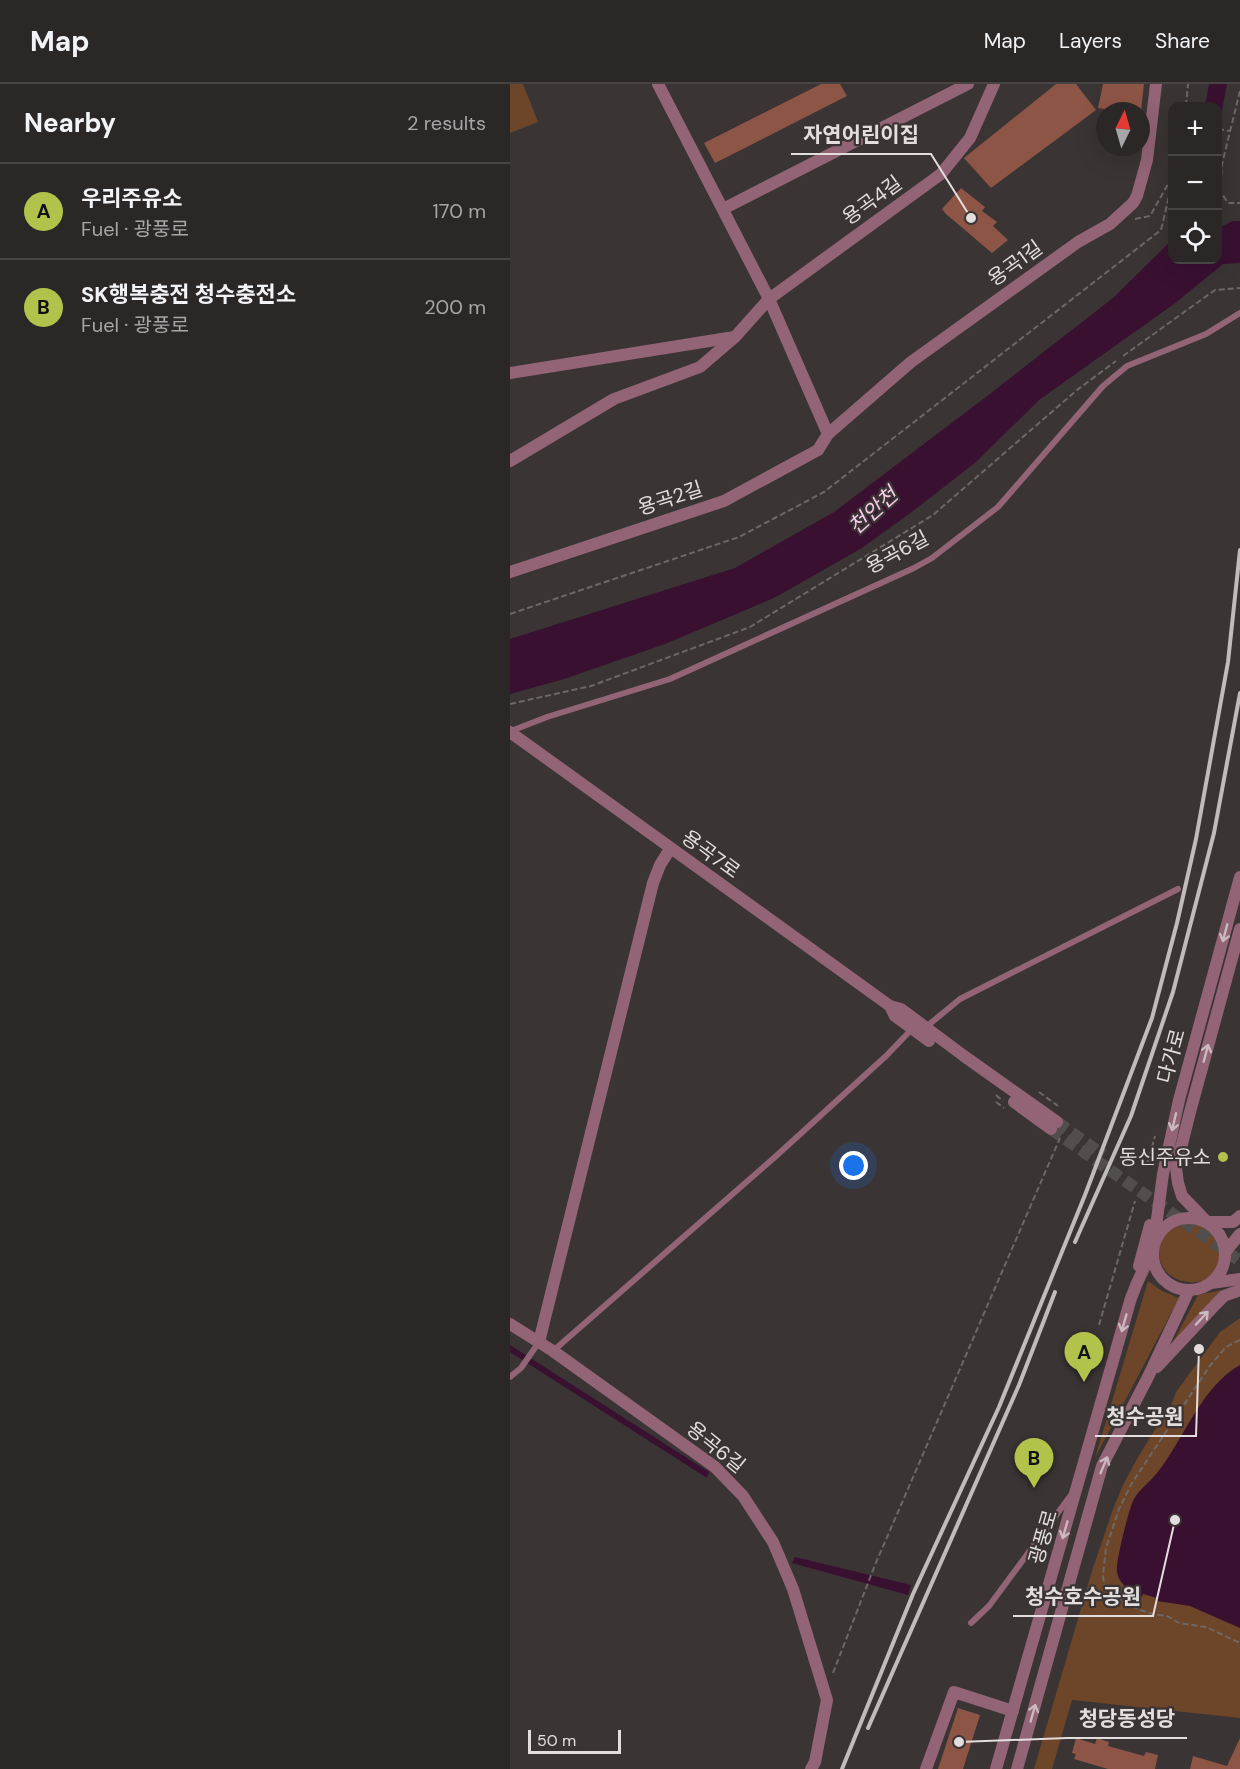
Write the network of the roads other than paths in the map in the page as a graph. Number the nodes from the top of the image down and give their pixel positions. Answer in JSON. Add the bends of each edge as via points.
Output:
{"nodes":[{"id":1,"x":658,"y":84,"type":"edge"},
{"id":2,"x":968,"y":84,"type":"edge"},
{"id":3,"x":994,"y":84,"type":"edge"},
{"id":4,"x":1156,"y":84,"type":"edge"},
{"id":5,"x":723,"y":209,"type":"junction"},
{"id":6,"x":769,"y":299,"type":"junction"},
{"id":7,"x":1240,"y":313,"type":"edge"},
{"id":8,"x":735,"y":337,"type":"junction"},
{"id":9,"x":510,"y":373,"type":"edge"},
{"id":10,"x":828,"y":434,"type":"junction"},
{"id":11,"x":510,"y":461,"type":"edge"},
{"id":12,"x":510,"y":572,"type":"edge"},
{"id":13,"x":510,"y":731,"type":"edge"},
{"id":14,"x":670,"y":849,"type":"junction"},
{"id":15,"x":1240,"y":877,"type":"edge"},
{"id":16,"x":1178,"y":889,"type":"dead end"},
{"id":17,"x":1240,"y":929,"type":"edge"},
{"id":18,"x":919,"y":1028,"type":"junction"},
{"id":19,"x":1057,"y":1127,"type":"tunnel mouth"},
{"id":20,"x":1163,"y":1174,"type":"junction"},
{"id":21,"x":1240,"y":1216,"type":"edge"},
{"id":22,"x":1208,"y":1222,"type":"junction"},
{"id":23,"x":1232,"y":1243,"type":"edge"},
{"id":24,"x":1154,"y":1249,"type":"junction"},
{"id":25,"x":1240,"y":1279,"type":"edge"},
{"id":26,"x":1211,"y":1283,"type":"junction"},
{"id":27,"x":1189,"y":1290,"type":"junction"},
{"id":28,"x":1240,"y":1290,"type":"edge"},
{"id":29,"x":1131,"y":1298,"type":"junction"},
{"id":30,"x":510,"y":1324,"type":"edge"},
{"id":31,"x":536,"y":1346,"type":"junction"},
{"id":32,"x":553,"y":1351,"type":"junction"},
{"id":33,"x":510,"y":1377,"type":"edge"},
{"id":34,"x":1148,"y":1377,"type":"junction"},
{"id":35,"x":1077,"y":1487,"type":"junction"},
{"id":36,"x":971,"y":1623,"type":"dead end"},
{"id":37,"x":1013,"y":1711,"type":"junction"},
{"id":38,"x":811,"y":1769,"type":"edge"},
{"id":39,"x":926,"y":1769,"type":"edge"},
{"id":40,"x":996,"y":1769,"type":"edge"},
{"id":41,"x":1017,"y":1769,"type":"edge"}],
"edges":[{"from":1,"to":5,"type":"street"},
{"from":2,"to":5,"type":"street"},
{"from":3,"to":6,"type":"street","name":"용곡4길","via":[[970,138],[941,174]]},
{"from":4,"to":10,"type":"street","name":"용곡1길","via":[[1147,160],[1133,204],[911,362]]},
{"from":5,"to":6,"type":"street"},
{"from":6,"to":8,"type":"street"},
{"from":6,"to":10,"type":"street"},
{"from":7,"to":13,"type":"lane","name":"용곡6길","via":[[1206,334],[1127,366],[1103,386],[998,507],[932,558],[670,680]]},
{"from":8,"to":9,"type":"street"},
{"from":8,"to":11,"type":"street","via":[[700,367],[614,399]]},
{"from":10,"to":12,"type":"street","name":"용곡2길","via":[[818,450],[724,501]]},
{"from":13,"to":14,"type":"street","name":"용곡7로"},
{"from":14,"to":18,"type":"street","name":"용곡7로","via":[[890,1006],[895,1016]]},
{"from":14,"to":31,"type":"street","via":[[653,883]]},
{"from":15,"to":20,"type":"street","name":"다가로","one_way":true},
{"from":16,"to":18,"type":"lane","via":[[960,999]]},
{"from":22,"to":17,"type":"street","name":"다가로","one_way":true,"via":[[1182,1196],[1176,1168]]},
{"from":18,"to":19,"type":"street","name":"용곡7로"},
{"from":18,"to":32,"type":"lane"},
{"from":20,"to":24,"type":"street","name":"다가로"},
{"from":20,"to":29,"type":"street"},
{"from":21,"to":22,"type":"street","via":[[1233,1221]]},
{"from":22,"to":23,"type":"street"},
{"from":22,"to":24,"type":"street","via":[[1196,1218],[1173,1221],[1157,1238]]},
{"from":23,"to":26,"type":"street","via":[[1220,1274]]},
{"from":24,"to":27,"type":"street","via":[[1154,1261],[1166,1282]]},
{"from":24,"to":29,"type":"street","name":"광풍로"},
{"from":25,"to":26,"type":"street"},
{"from":26,"to":27,"type":"street"},
{"from":27,"to":34,"type":"street","name":"광풍로"},
{"from":34,"to":28,"type":"street","one_way":true,"via":[[1224,1296]]},
{"from":29,"to":35,"type":"street","name":"광풍로","one_way":true},
{"from":30,"to":31,"type":"street","name":"용곡6길"},
{"from":31,"to":32,"type":"street","name":"용곡6길"},
{"from":31,"to":33,"type":"lane"},
{"from":32,"to":38,"type":"street","name":"용곡6길","via":[[715,1467],[743,1496],[773,1542],[793,1589],[826,1696]]},
{"from":41,"to":34,"type":"street","name":"광풍로","one_way":true,"via":[[1102,1466]]},
{"from":35,"to":36,"type":"lane","via":[[989,1606]]},
{"from":35,"to":37,"type":"street","name":"광풍로","one_way":true},
{"from":37,"to":39,"type":"street","via":[[954,1692]]},
{"from":37,"to":40,"type":"street","name":"광풍로"}]}
